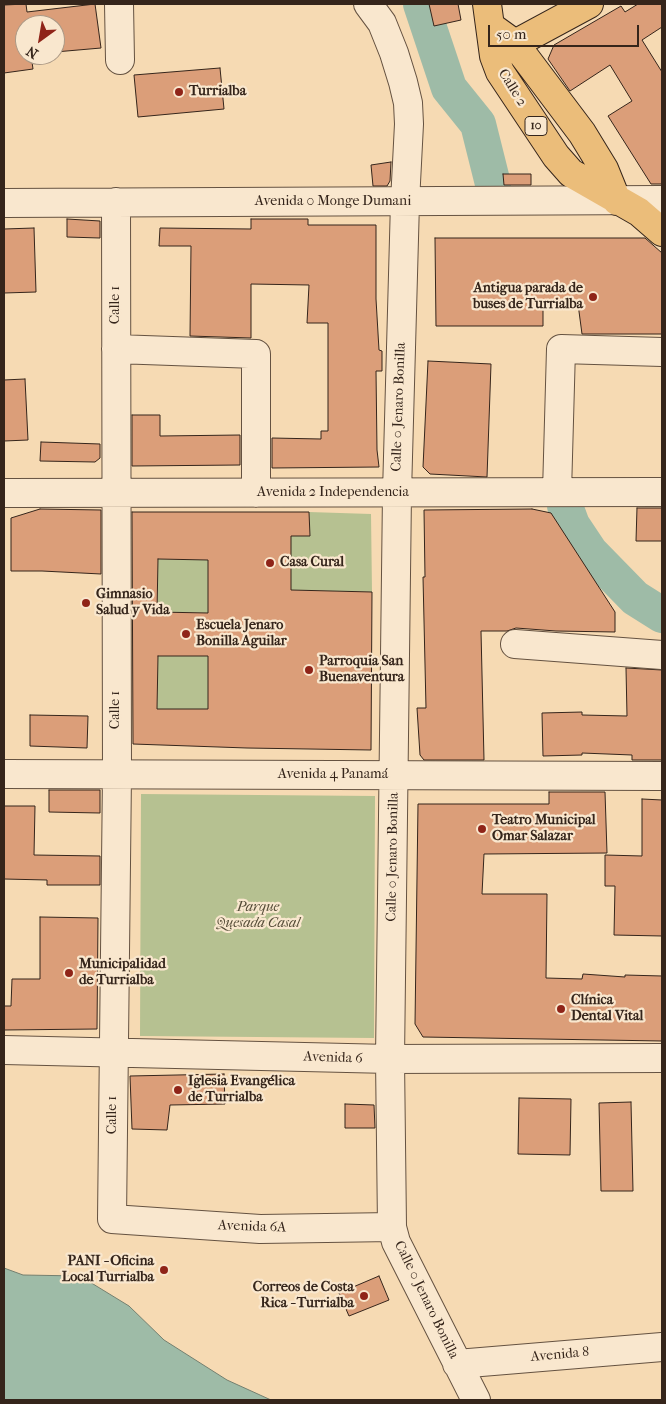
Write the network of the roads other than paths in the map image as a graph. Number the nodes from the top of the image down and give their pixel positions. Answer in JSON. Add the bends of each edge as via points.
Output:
{"nodes":[{"id":1,"x":119,"y":4,"type":"edge"},
{"id":2,"x":368,"y":4,"type":"edge"},
{"id":3,"x":589,"y":4,"type":"edge"},
{"id":4,"x":488,"y":15,"type":"edge"},
{"id":5,"x":505,"y":50,"type":"junction"},
{"id":6,"x":120,"y":60,"type":"dead end"},
{"id":7,"x":586,"y":182,"type":"junction"},
{"id":8,"x":541,"y":200,"type":"junction"},
{"id":9,"x":662,"y":200,"type":"edge"},
{"id":10,"x":617,"y":201,"type":"junction"},
{"id":11,"x":116,"y":202,"type":"junction"},
{"id":12,"x":405,"y":202,"type":"junction"},
{"id":13,"x":4,"y":203,"type":"edge"},
{"id":14,"x":662,"y":232,"type":"edge"},
{"id":15,"x":116,"y":349,"type":"junction"},
{"id":16,"x":662,"y":352,"type":"edge"},
{"id":17,"x":556,"y":492,"type":"junction"},
{"id":18,"x":662,"y":492,"type":"edge"},
{"id":19,"x":4,"y":493,"type":"edge"},
{"id":20,"x":116,"y":493,"type":"junction"},
{"id":21,"x":256,"y":493,"type":"junction"},
{"id":22,"x":397,"y":493,"type":"junction"},
{"id":23,"x":515,"y":644,"type":"dead end"},
{"id":24,"x":662,"y":655,"type":"edge"},
{"id":25,"x":4,"y":774,"type":"edge"},
{"id":26,"x":117,"y":774,"type":"junction"},
{"id":27,"x":394,"y":775,"type":"junction"},
{"id":28,"x":662,"y":776,"type":"edge"},
{"id":29,"x":4,"y":1050,"type":"edge"},
{"id":30,"x":113,"y":1052,"type":"junction"},
{"id":31,"x":662,"y":1058,"type":"edge"},
{"id":32,"x":390,"y":1060,"type":"junction"},
{"id":33,"x":112,"y":1219,"type":"joint"},
{"id":34,"x":392,"y":1227,"type":"junction"},
{"id":35,"x":662,"y":1347,"type":"edge"},
{"id":36,"x":457,"y":1364,"type":"junction"},
{"id":37,"x":476,"y":1400,"type":"edge"}],
"edges":[{"from":1,"to":6,"type":"street"},
{"from":2,"to":12,"type":"street","name":"Calle 0 Jenaro Bonilla","via":[[382,23],[408,103]]},
{"from":3,"to":5,"type":"main road"},
{"from":4,"to":5,"type":"main road","name":"Calle 2","number":"10"},
{"from":5,"to":7,"type":"main road","name":"Calle 2","number":"10","via":[[500,72],[556,156],[571,173]]},
{"from":5,"to":10,"type":"main road","name":"Calle 2","number":"10","via":[[582,133],[604,169]]},
{"from":7,"to":8,"type":"street"},
{"from":7,"to":10,"type":"main road","name":"Calle 2","number":"10"},
{"from":8,"to":10,"type":"street","name":"Avenida 0 Monge Dumani"},
{"from":8,"to":12,"type":"street","name":"Avenida 0 Monge Dumani"},
{"from":9,"to":10,"type":"street","name":"Avenida 0 Monge Dumani"},
{"from":10,"to":14,"type":"main road","name":"Calle 2","number":"10","via":[[639,212]]},
{"from":11,"to":12,"type":"street","name":"Avenida 0 Monge Dumani"},
{"from":11,"to":13,"type":"street","name":"Avenida 0 Monge Dumani"},
{"from":11,"to":15,"type":"street","name":"Calle 1"},
{"from":12,"to":22,"type":"street","name":"Calle 0 Jenaro Bonilla"},
{"from":15,"to":20,"type":"street","name":"Calle 1"},
{"from":15,"to":21,"type":"street","via":[[256,354]]},
{"from":16,"to":17,"type":"street","via":[[560,349]]},
{"from":17,"to":18,"type":"street","name":"Avenida 2 Independencia"},
{"from":17,"to":22,"type":"street","name":"Avenida 2 Independencia"},
{"from":19,"to":20,"type":"street","name":"Avenida 2 Independencia"},
{"from":20,"to":21,"type":"street","name":"Avenida 2 Independencia"},
{"from":20,"to":26,"type":"street","name":"Calle 1"},
{"from":21,"to":22,"type":"street","name":"Avenida 2 Independencia"},
{"from":22,"to":27,"type":"street","name":"Calle 0 Jenaro Bonilla"},
{"from":23,"to":24,"type":"street"},
{"from":25,"to":26,"type":"street","name":"Avenida 4 Panamá"},
{"from":26,"to":27,"type":"street","name":"Avenida 4 Panamá"},
{"from":26,"to":30,"type":"street","name":"Calle 1"},
{"from":27,"to":28,"type":"street","name":"Avenida 4 Panamá"},
{"from":27,"to":32,"type":"street","name":"Calle 0 Jenaro Bonilla"},
{"from":29,"to":30,"type":"street","name":"Avenida 6"},
{"from":30,"to":32,"type":"street","name":"Avenida 6"},
{"from":30,"to":33,"type":"street","name":"Calle 1"},
{"from":31,"to":32,"type":"street","name":"Avenida 6"},
{"from":32,"to":34,"type":"street","name":"Calle 0 Jenaro Bonilla"},
{"from":33,"to":34,"type":"street","name":"Avenida 6A","via":[[260,1229]]},
{"from":34,"to":36,"type":"street","name":"Calle 0 Jenaro Bonilla","via":[[396,1242]]},
{"from":35,"to":36,"type":"street","name":"Avenida 8"},
{"from":36,"to":37,"type":"street","name":"Calle 0 Jenaro Bonilla"}]}
